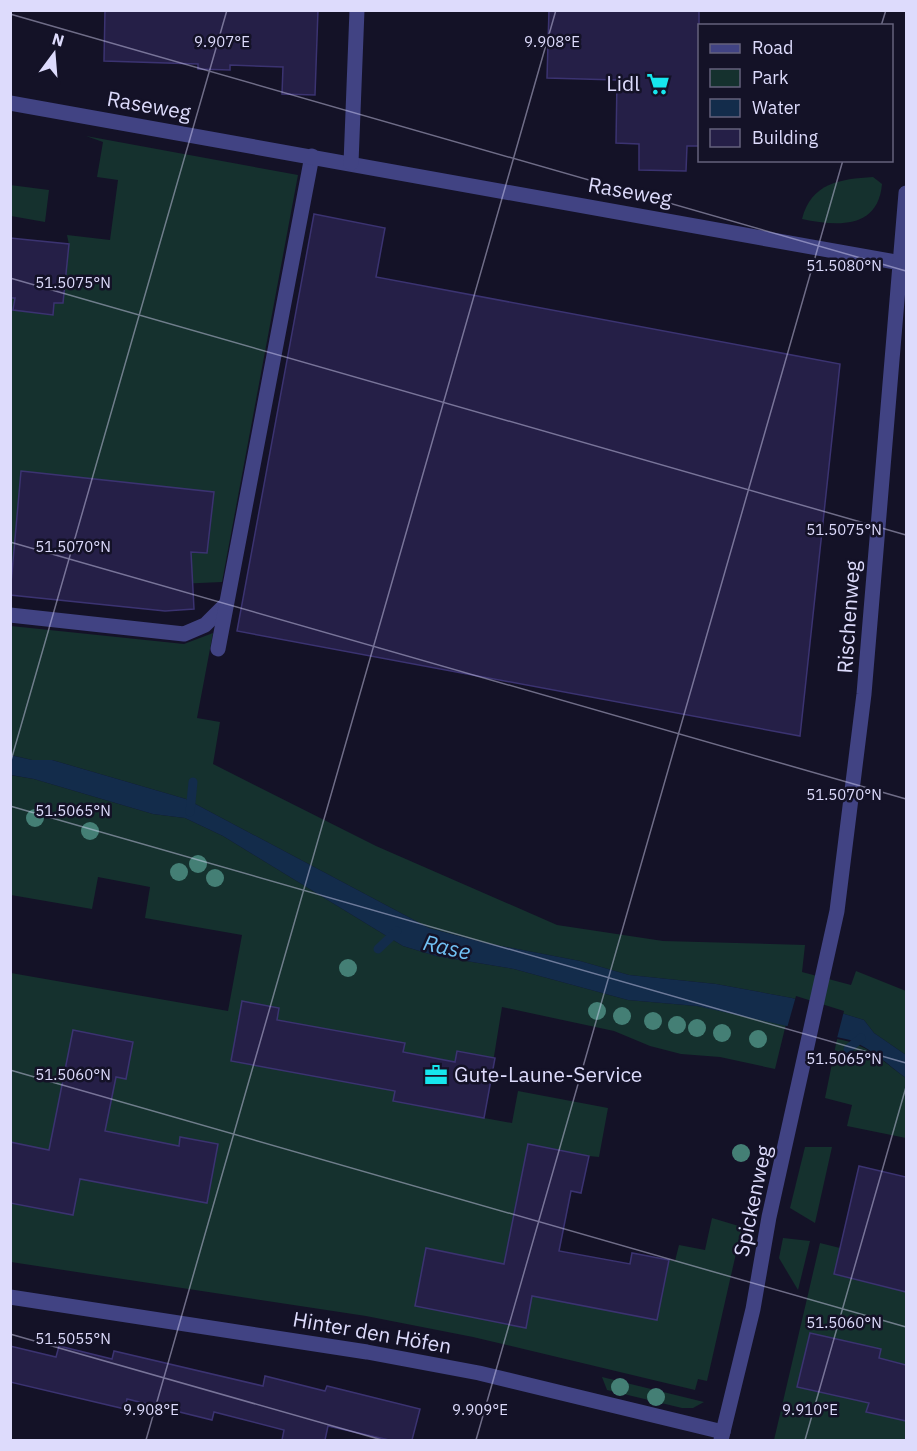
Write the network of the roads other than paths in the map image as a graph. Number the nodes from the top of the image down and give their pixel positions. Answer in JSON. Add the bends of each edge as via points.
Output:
{"nodes":[{"id":1,"x":357,"y":10,"type":"edge"},
{"id":2,"x":10,"y":103,"type":"edge"},
{"id":3,"x":312,"y":156,"type":"junction"},
{"id":4,"x":351,"y":163,"type":"junction"},
{"id":5,"x":906,"y":193,"type":"edge"},
{"id":6,"x":901,"y":263,"type":"junction"},
{"id":7,"x":226,"y":604,"type":"junction"},
{"id":8,"x":10,"y":615,"type":"edge"},
{"id":9,"x":218,"y":649,"type":"dead end"},
{"id":10,"x":825,"y":974,"type":"joint"},
{"id":11,"x":10,"y":1297,"type":"edge"},
{"id":12,"x":722,"y":1436,"type":"edge"}],
"edges":[{"from":1,"to":4,"type":"street"},
{"from":2,"to":3,"type":"street","name":"Raseweg"},
{"from":3,"to":4,"type":"street","name":"Raseweg"},
{"from":3,"to":7,"type":"street"},
{"from":4,"to":6,"type":"street","name":"Raseweg"},
{"from":5,"to":6,"type":"street","name":"Rischenweg"},
{"from":6,"to":10,"type":"street","name":"Rischenweg","via":[[864,694],[846,854]]},
{"from":7,"to":8,"type":"street","via":[[205,625],[184,634]]},
{"from":7,"to":9,"type":"street"},
{"from":10,"to":12,"type":"street","name":"Spickenweg"},
{"from":11,"to":12,"type":"street","name":"Hinter den Höfen","via":[[479,1373]]}]}
